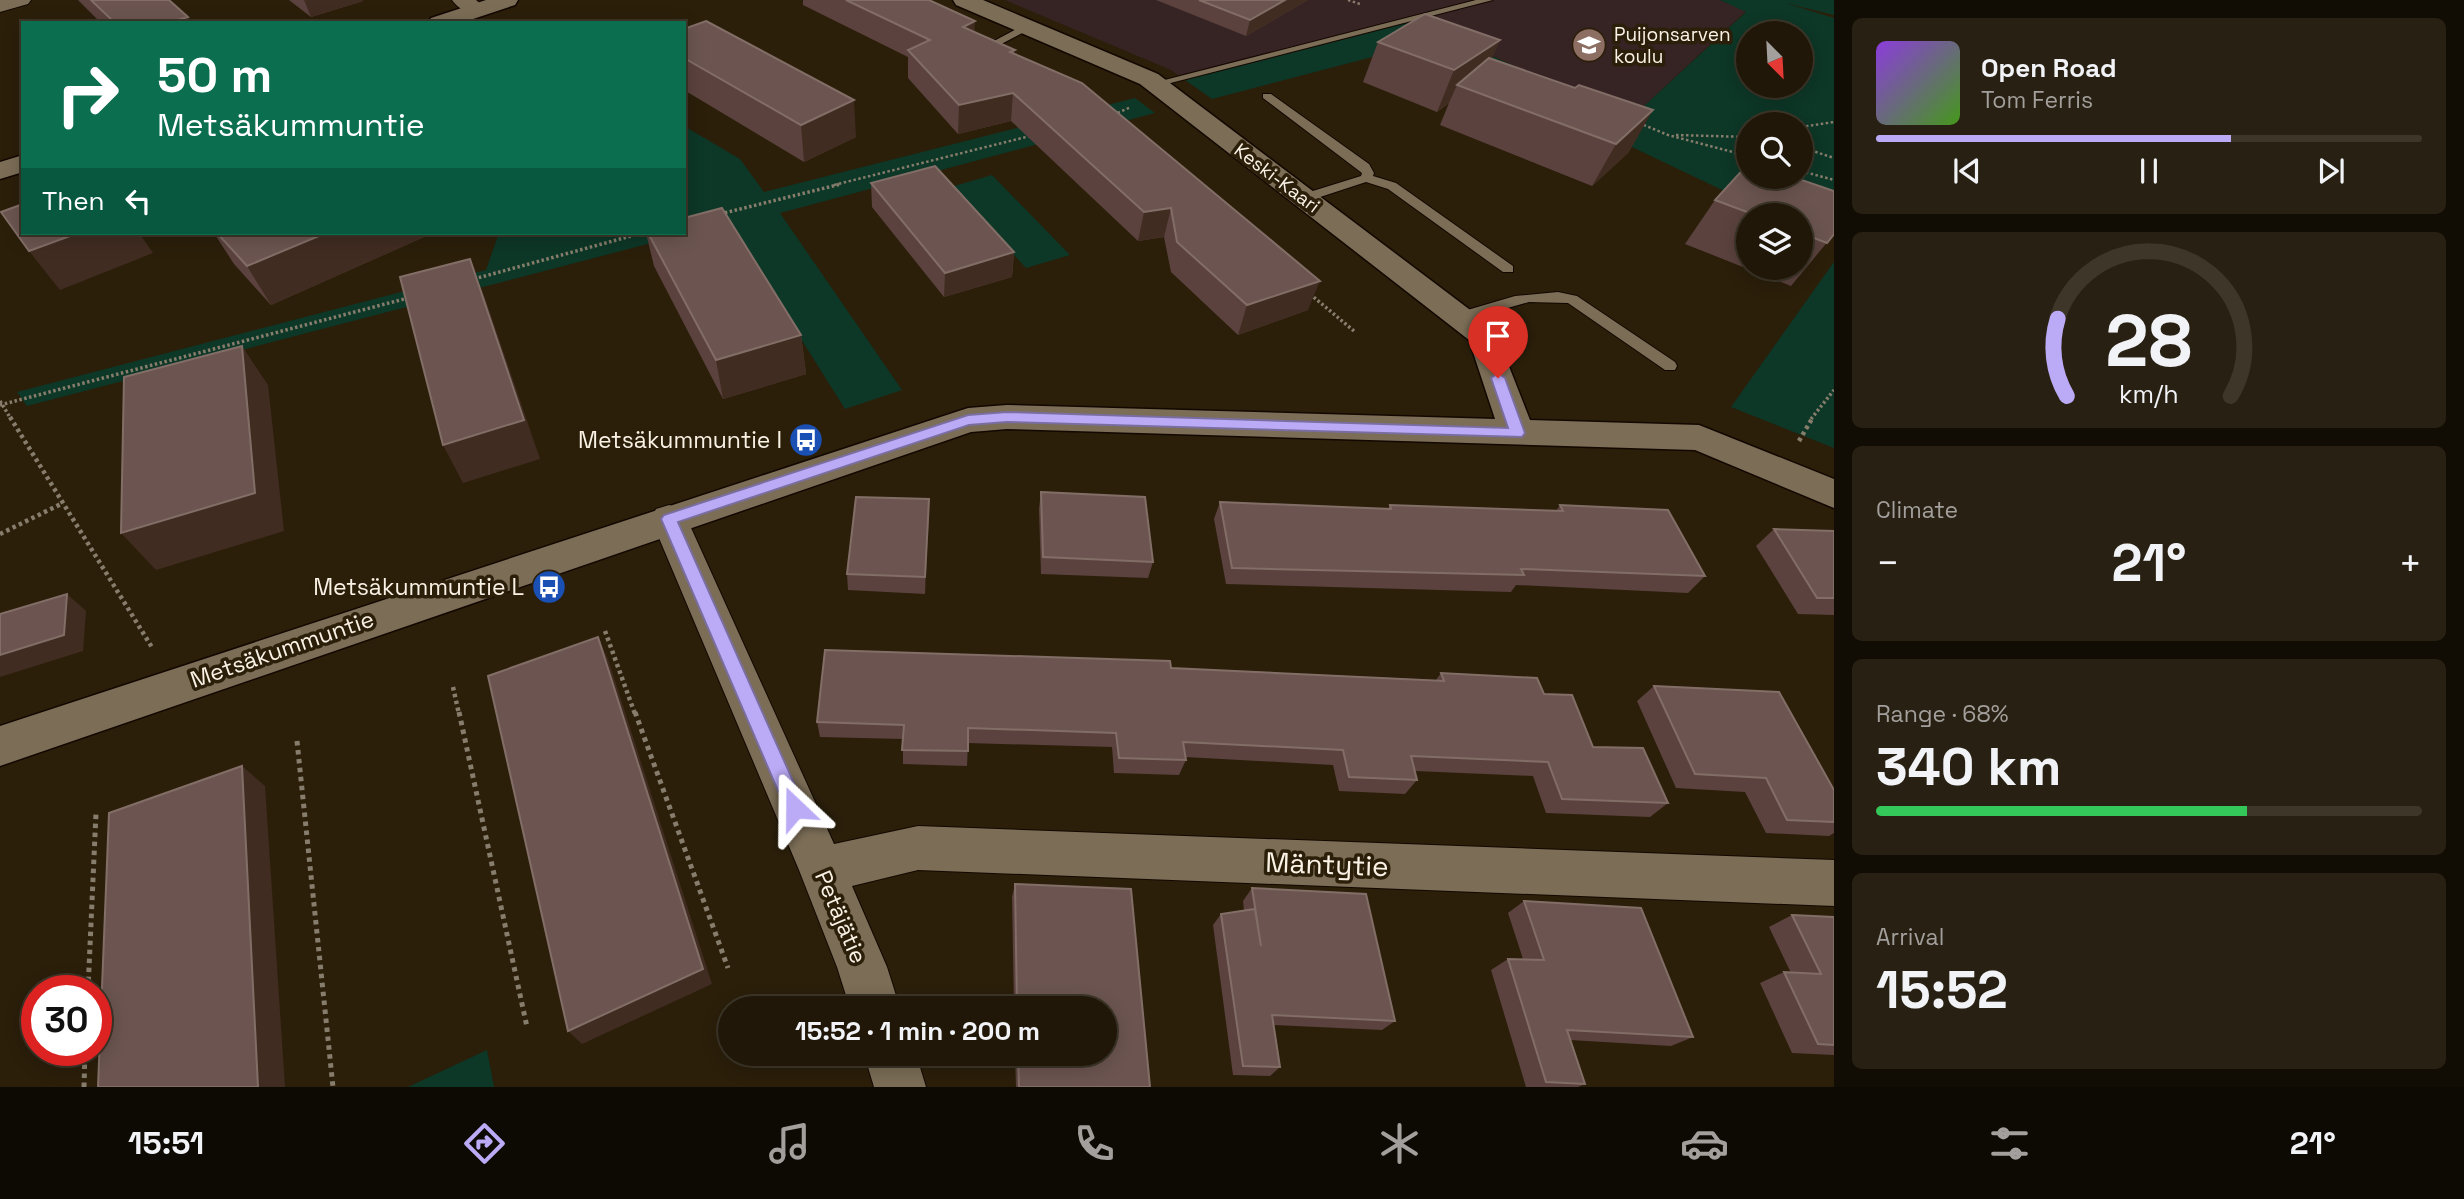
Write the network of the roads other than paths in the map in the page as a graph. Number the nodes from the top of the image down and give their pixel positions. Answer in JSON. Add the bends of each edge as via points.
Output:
{"nodes":[{"id":1,"x":21,"y":0,"type":"edge"},
{"id":2,"x":507,"y":0,"type":"edge"},
{"id":3,"x":964,"y":0,"type":"edge"},
{"id":4,"x":1488,"y":0,"type":"edge"},
{"id":5,"x":470,"y":5,"type":"edge"},
{"id":6,"x":0,"y":6,"type":"edge"},
{"id":7,"x":442,"y":21,"type":"edge"},
{"id":8,"x":1026,"y":27,"type":"junction"},
{"id":9,"x":982,"y":50,"type":"edge"},
{"id":10,"x":1152,"y":82,"type":"junction"},
{"id":11,"x":1267,"y":96,"type":"dead end"},
{"id":12,"x":21,"y":164,"type":"edge"},
{"id":13,"x":0,"y":171,"type":"edge"},
{"id":14,"x":1366,"y":178,"type":"junction"},
{"id":15,"x":1304,"y":198,"type":"junction"},
{"id":16,"x":1508,"y":270,"type":"dead end"},
{"id":17,"x":1459,"y":317,"type":"junction"},
{"id":18,"x":1670,"y":366,"type":"dead end"},
{"id":19,"x":1517,"y":433,"type":"junction"},
{"id":20,"x":1834,"y":494,"type":"edge"},
{"id":21,"x":669,"y":519,"type":"junction"},
{"id":22,"x":0,"y":746,"type":"edge"},
{"id":23,"x":822,"y":870,"type":"junction"},
{"id":24,"x":1834,"y":883,"type":"edge"},
{"id":25,"x":871,"y":996,"type":"edge"},
{"id":26,"x":894,"y":1066,"type":"edge"},
{"id":27,"x":900,"y":1087,"type":"edge"}],
"edges":[{"from":1,"to":6,"type":"street"},
{"from":2,"to":5,"type":"street"},
{"from":3,"to":8,"type":"street","name":"Keski-Kaari"},
{"from":4,"to":10,"type":"lane"},
{"from":5,"to":7,"type":"street"},
{"from":8,"to":9,"type":"lane"},
{"from":8,"to":10,"type":"street","name":"Keski-Kaari"},
{"from":10,"to":15,"type":"street","name":"Keski-Kaari"},
{"from":11,"to":14,"type":"lane","via":[[1365,167]]},
{"from":12,"to":13,"type":"street"},
{"from":14,"to":15,"type":"lane"},
{"from":14,"to":16,"type":"lane","via":[[1392,186]]},
{"from":15,"to":17,"type":"street","name":"Keski-Kaari"},
{"from":17,"to":18,"type":"lane","via":[[1543,295],[1572,299]]},
{"from":17,"to":19,"type":"street","name":"Keski-Kaari","via":[[1483,335]]},
{"from":19,"to":20,"type":"street","name":"Metsäkummuntie","via":[[1699,438]]},
{"from":19,"to":21,"type":"street","name":"Metsäkummuntie","via":[[1007,417],[968,420]]},
{"from":21,"to":22,"type":"street","name":"Metsäkummuntie"},
{"from":21,"to":23,"type":"street","name":"Petäjätie"},
{"from":23,"to":24,"type":"street","name":"Mäntytie","via":[[918,848]]},
{"from":23,"to":25,"type":"street","name":"Petäjätie"},
{"from":26,"to":27,"type":"street"}]}
